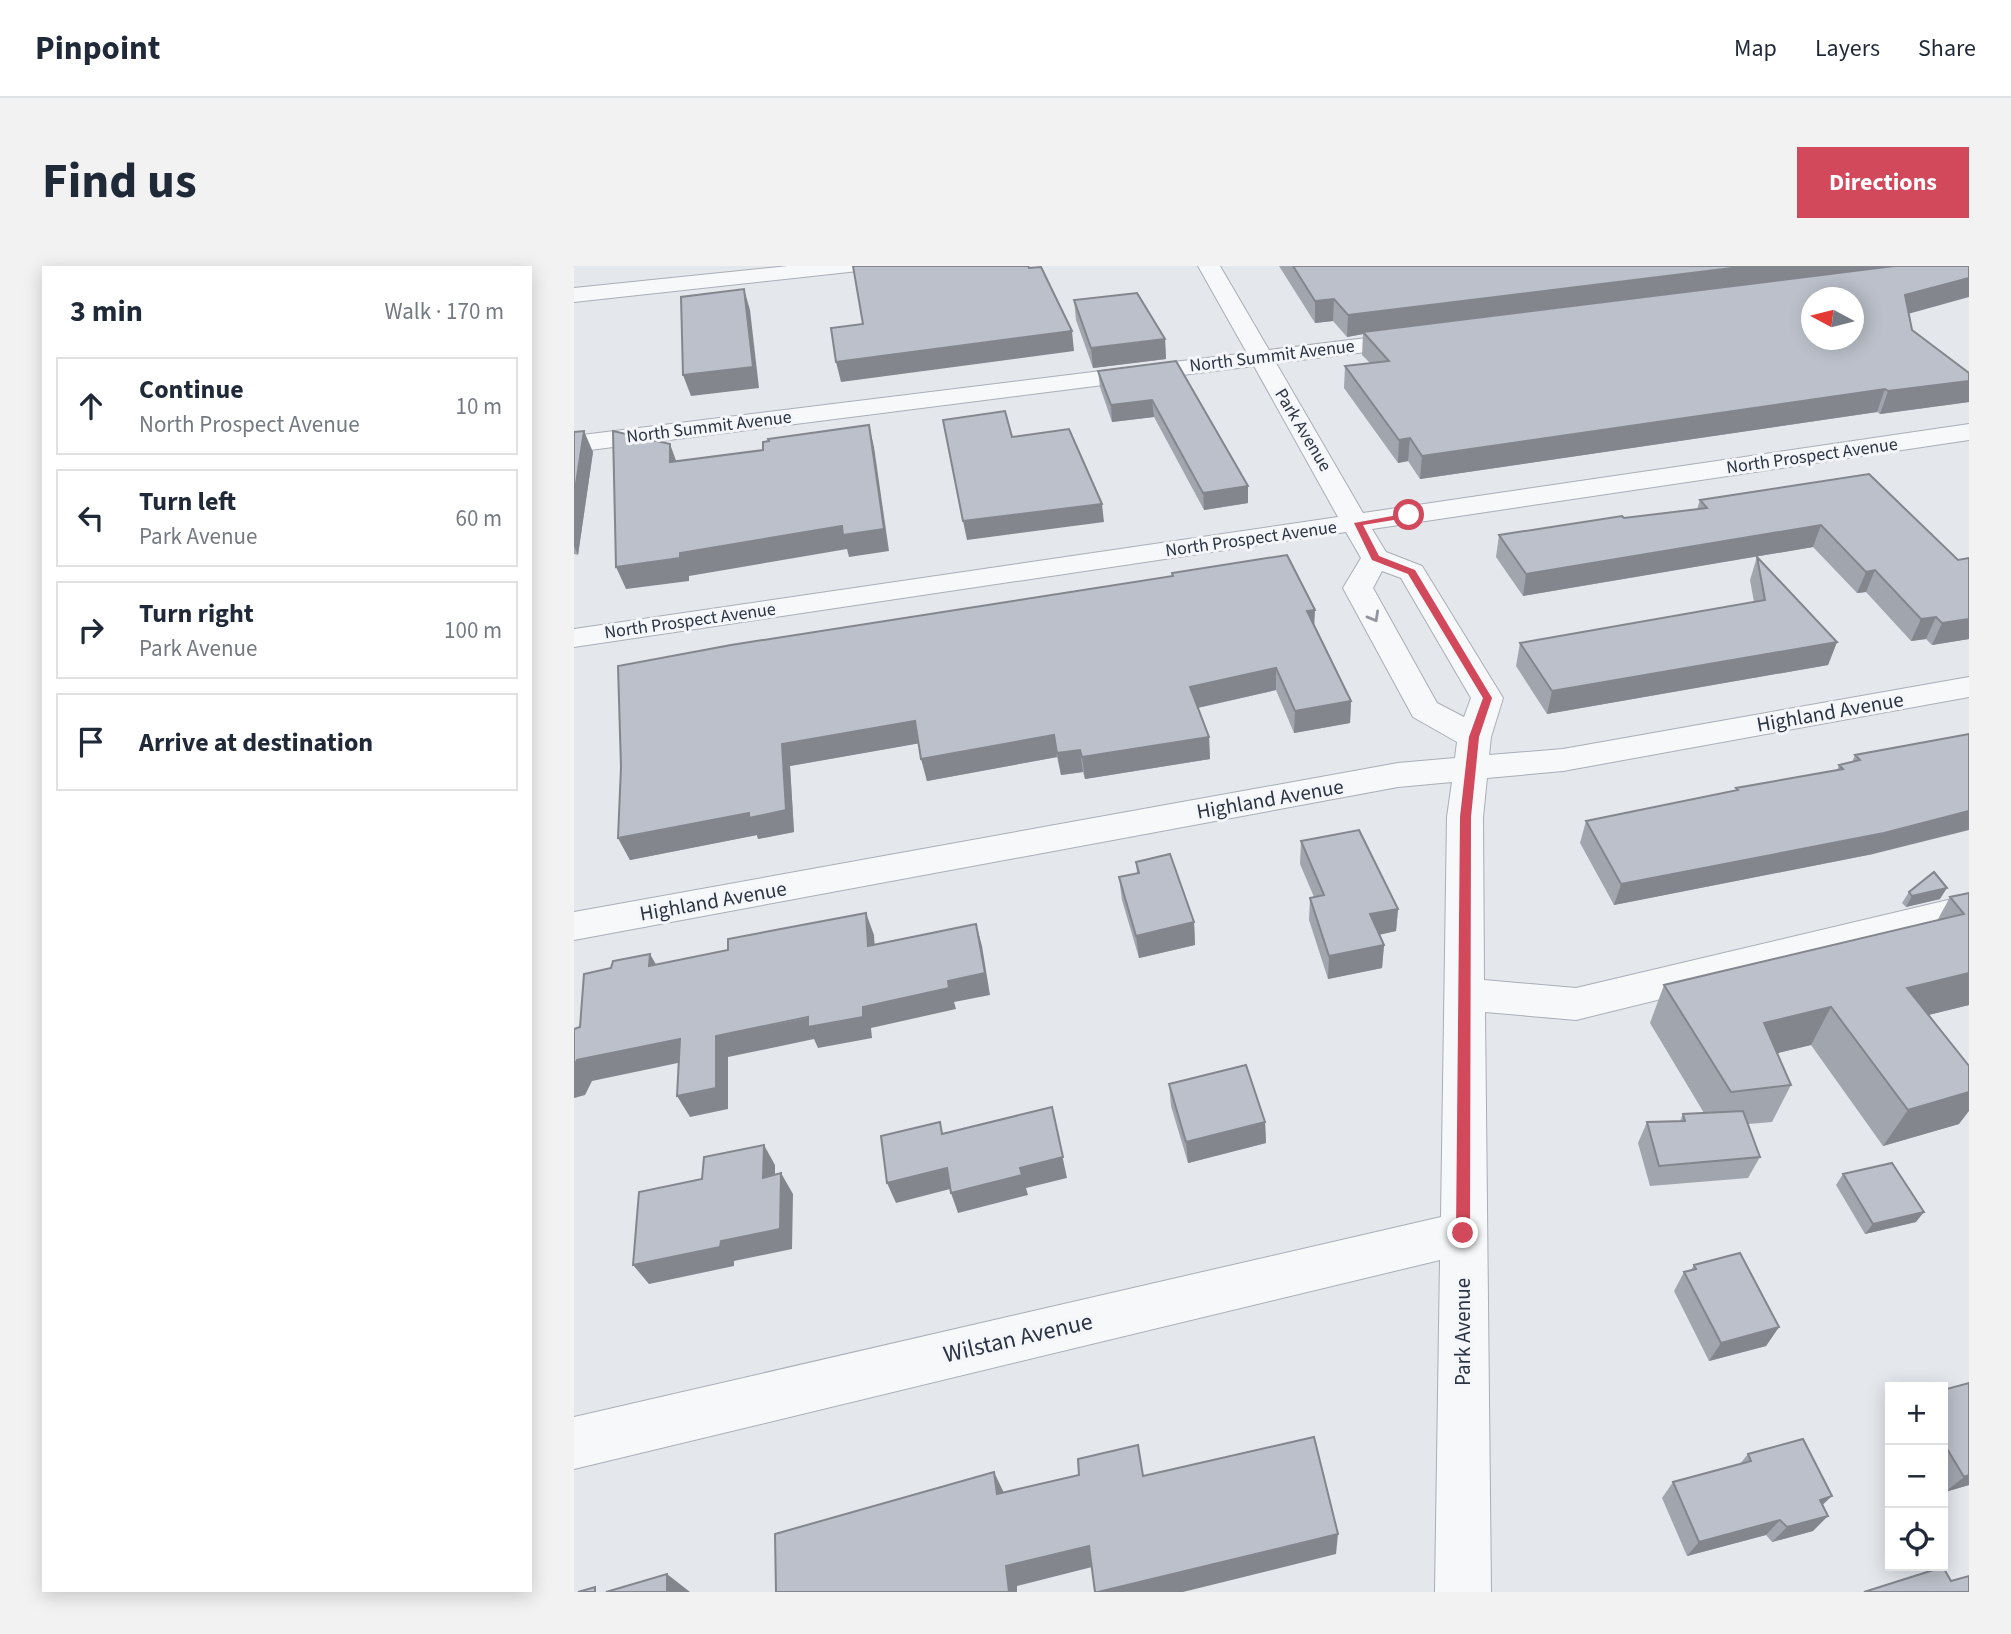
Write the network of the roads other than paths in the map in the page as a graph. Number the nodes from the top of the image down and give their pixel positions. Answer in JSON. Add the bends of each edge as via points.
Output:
{"nodes":[{"id":1,"x":849,"y":266,"type":"edge"},
{"id":2,"x":1209,"y":266,"type":"edge"},
{"id":3,"x":574,"y":295,"type":"edge"},
{"id":4,"x":1439,"y":336,"type":"edge"},
{"id":5,"x":1260,"y":358,"type":"junction"},
{"id":6,"x":1969,"y":432,"type":"edge"},
{"id":7,"x":574,"y":444,"type":"edge"},
{"id":8,"x":1358,"y":523,"type":"junction"},
{"id":9,"x":1375,"y":558,"type":"junction"},
{"id":10,"x":574,"y":638,"type":"edge"},
{"id":11,"x":1969,"y":687,"type":"edge"},
{"id":12,"x":1473,"y":753,"type":"junction"},
{"id":13,"x":1969,"y":909,"type":"edge"},
{"id":14,"x":574,"y":926,"type":"edge"},
{"id":15,"x":1464,"y":994,"type":"junction"},
{"id":16,"x":1463,"y":1233,"type":"junction"},
{"id":17,"x":574,"y":1443,"type":"edge"},
{"id":18,"x":1463,"y":1592,"type":"edge"}],
"edges":[{"from":1,"to":3,"type":"street"},
{"from":2,"to":5,"type":"street","name":"Park Avenue"},
{"from":4,"to":5,"type":"street","name":"North Summit Avenue"},
{"from":5,"to":7,"type":"street","name":"North Summit Avenue"},
{"from":5,"to":8,"type":"street","name":"Park Avenue"},
{"from":6,"to":8,"type":"street","name":"North Prospect Avenue"},
{"from":8,"to":9,"type":"street","name":"Park Avenue"},
{"from":8,"to":10,"type":"street","name":"North Prospect Avenue"},
{"from":9,"to":12,"type":"street","one_way":true,"via":[[1358,588],[1425,710]]},
{"from":9,"to":12,"type":"street","name":"Park Avenue","via":[[1412,572],[1487,698]]},
{"from":11,"to":12,"type":"street","name":"Highland Avenue","via":[[1563,760]]},
{"from":12,"to":14,"type":"street","name":"Highland Avenue","via":[[1398,775]]},
{"from":12,"to":15,"type":"street","name":"Park Avenue","via":[[1465,817]]},
{"from":13,"to":15,"type":"street","via":[[1576,1004]]},
{"from":15,"to":16,"type":"street","name":"Park Avenue"},
{"from":16,"to":17,"type":"street","name":"Wilstan Avenue"},
{"from":16,"to":18,"type":"street","name":"Park Avenue"}]}
